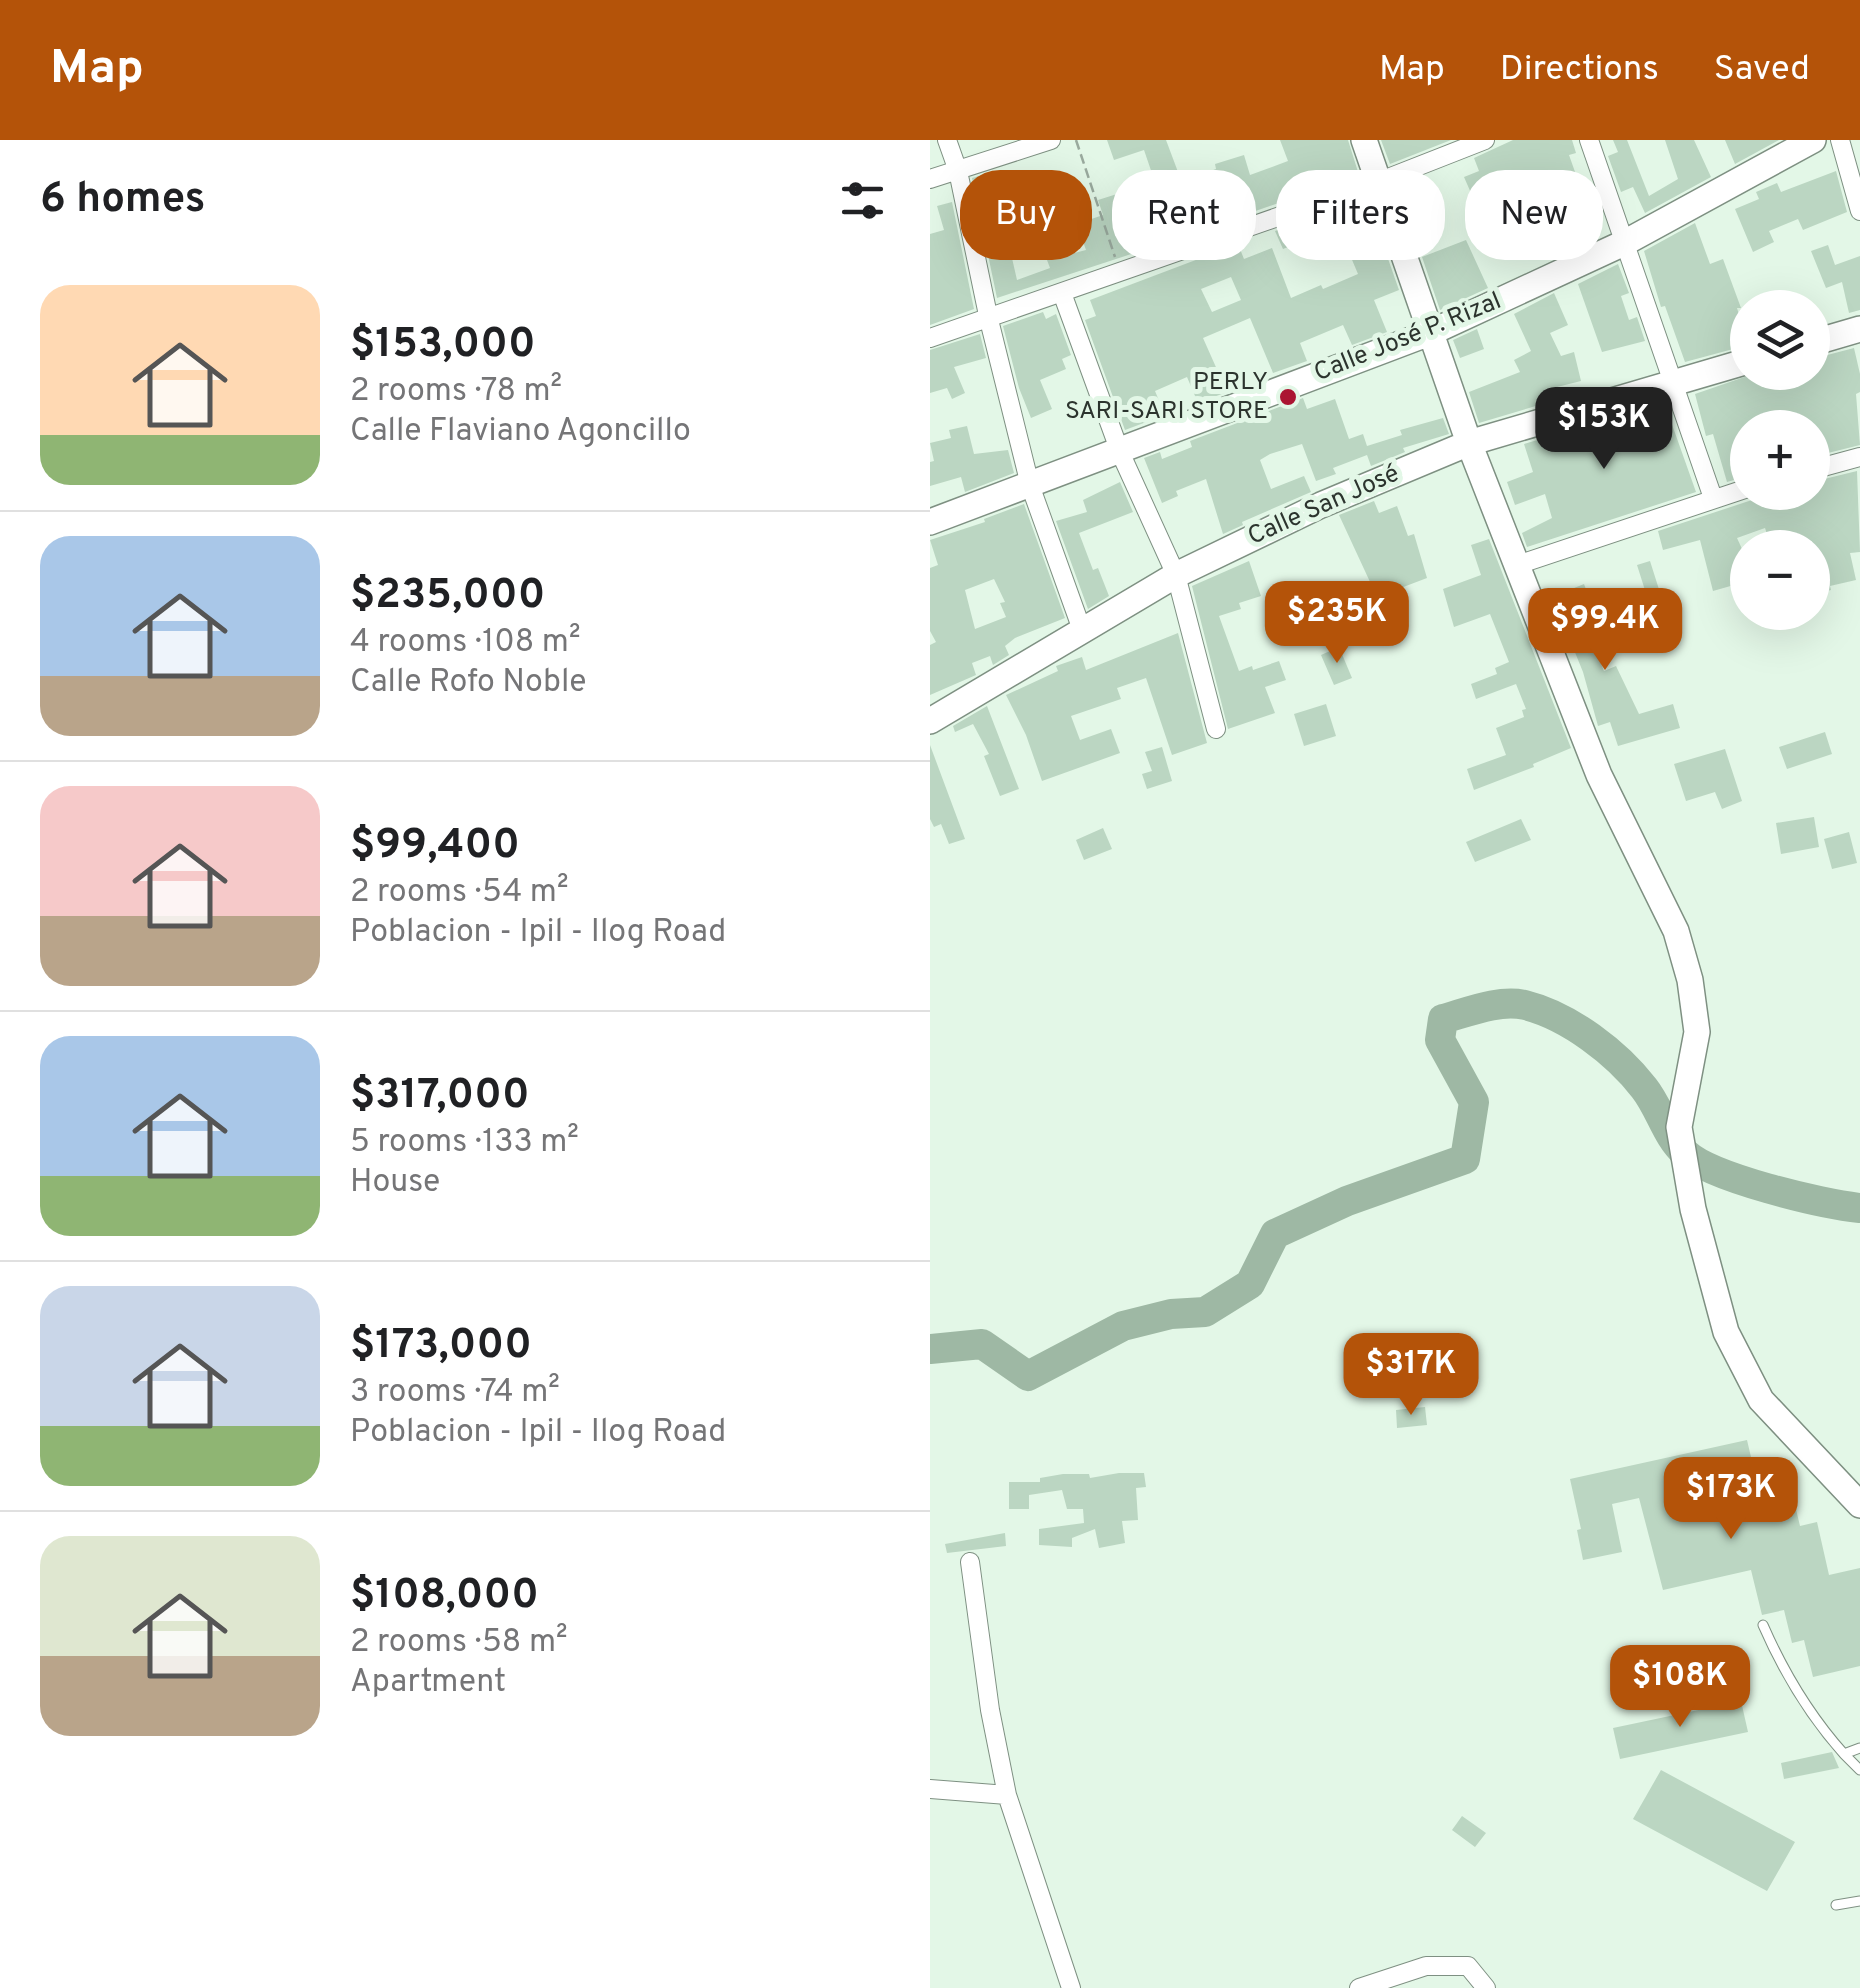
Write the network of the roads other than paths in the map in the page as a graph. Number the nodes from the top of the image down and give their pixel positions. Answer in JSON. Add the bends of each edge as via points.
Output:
{"nodes":[{"id":1,"x":946,"y":140,"type":"edge"},
{"id":2,"x":1051,"y":140,"type":"edge"},
{"id":3,"x":1364,"y":140,"type":"edge"},
{"id":4,"x":1484,"y":140,"type":"edge"},
{"id":5,"x":1589,"y":140,"type":"edge"},
{"id":6,"x":1813,"y":140,"type":"edge"},
{"id":7,"x":1840,"y":140,"type":"edge"},
{"id":8,"x":1374,"y":170,"type":"edge"},
{"id":9,"x":1408,"y":170,"type":"edge"},
{"id":10,"x":958,"y":171,"type":"junction"},
{"id":11,"x":930,"y":179,"type":"edge"},
{"id":12,"x":1860,"y":211,"type":"edge"},
{"id":13,"x":1276,"y":217,"type":"edge"},
{"id":14,"x":1626,"y":242,"type":"junction"},
{"id":15,"x":1406,"y":260,"type":"edge"},
{"id":16,"x":1062,"y":293,"type":"junction"},
{"id":17,"x":989,"y":320,"type":"junction"},
{"id":18,"x":1860,"y":330,"type":"edge"},
{"id":19,"x":1432,"y":332,"type":"junction"},
{"id":20,"x":930,"y":338,"type":"edge"},
{"id":21,"x":1830,"y":338,"type":"edge"},
{"id":22,"x":1730,"y":366,"type":"edge"},
{"id":23,"x":1672,"y":382,"type":"junction"},
{"id":24,"x":1469,"y":443,"type":"junction"},
{"id":25,"x":1120,"y":452,"type":"junction"},
{"id":26,"x":1860,"y":457,"type":"edge"},
{"id":27,"x":1830,"y":465,"type":"edge"},
{"id":28,"x":1030,"y":485,"type":"junction"},
{"id":29,"x":1730,"y":493,"type":"edge"},
{"id":30,"x":1713,"y":498,"type":"junction"},
{"id":31,"x":930,"y":522,"type":"edge"},
{"id":32,"x":1517,"y":565,"type":"junction"},
{"id":33,"x":1176,"y":574,"type":"junction"},
{"id":34,"x":1082,"y":630,"type":"junction"},
{"id":35,"x":930,"y":721,"type":"edge"},
{"id":36,"x":1216,"y":728,"type":"dead end"},
{"id":37,"x":1860,"y":1506,"type":"edge"},
{"id":38,"x":970,"y":1562,"type":"dead end"},
{"id":39,"x":1763,"y":1625,"type":"dead end"},
{"id":40,"x":1860,"y":1748,"type":"edge"},
{"id":41,"x":1844,"y":1754,"type":"junction"},
{"id":42,"x":1860,"y":1770,"type":"edge"},
{"id":43,"x":930,"y":1789,"type":"edge"},
{"id":44,"x":1007,"y":1795,"type":"junction"},
{"id":45,"x":1860,"y":1901,"type":"edge"},
{"id":46,"x":1836,"y":1905,"type":"dead end"},
{"id":47,"x":1071,"y":1988,"type":"edge"},
{"id":48,"x":1360,"y":1988,"type":"edge"},
{"id":49,"x":1486,"y":1988,"type":"edge"}],
"edges":[{"from":1,"to":10,"type":"street"},
{"from":2,"to":10,"type":"street"},
{"from":3,"to":8,"type":"street"},
{"from":4,"to":9,"type":"street"},
{"from":5,"to":14,"type":"street"},
{"from":6,"to":14,"type":"street","name":"Calle José P. Rizal"},
{"from":7,"to":12,"type":"street"},
{"from":10,"to":11,"type":"street"},
{"from":10,"to":17,"type":"street"},
{"from":13,"to":16,"type":"street"},
{"from":14,"to":19,"type":"street","name":"Calle José P. Rizal"},
{"from":14,"to":23,"type":"street"},
{"from":15,"to":19,"type":"street"},
{"from":16,"to":17,"type":"street"},
{"from":16,"to":25,"type":"street"},
{"from":17,"to":20,"type":"street"},
{"from":17,"to":28,"type":"street"},
{"from":18,"to":21,"type":"street"},
{"from":19,"to":24,"type":"street"},
{"from":19,"to":25,"type":"street","name":"Calle José P. Rizal"},
{"from":22,"to":23,"type":"street","name":"Calle San José"},
{"from":23,"to":24,"type":"street","name":"Calle San José"},
{"from":23,"to":30,"type":"street"},
{"from":24,"to":32,"type":"street"},
{"from":24,"to":33,"type":"street","name":"Calle San José"},
{"from":25,"to":28,"type":"street","name":"Calle José P. Rizal"},
{"from":25,"to":33,"type":"street"},
{"from":26,"to":27,"type":"street"},
{"from":28,"to":31,"type":"street","name":"Calle José P. Rizal"},
{"from":28,"to":34,"type":"street"},
{"from":29,"to":30,"type":"street"},
{"from":30,"to":32,"type":"street"},
{"from":32,"to":37,"type":"street","via":[[1599,774],[1676,931],[1697,1032],[1679,1127],[1726,1332],[1762,1400]]},
{"from":33,"to":34,"type":"street","name":"Calle San José"},
{"from":33,"to":36,"type":"street"},
{"from":34,"to":35,"type":"street","name":"Calle San José"},
{"from":38,"to":44,"type":"street"},
{"from":39,"to":41,"type":"lane","via":[[1785,1675]]},
{"from":40,"to":41,"type":"lane"},
{"from":41,"to":42,"type":"lane"},
{"from":43,"to":44,"type":"street"},
{"from":44,"to":47,"type":"street"},
{"from":45,"to":46,"type":"lane"},
{"from":48,"to":49,"type":"street","via":[[1426,1966],[1468,1966]]}]}
